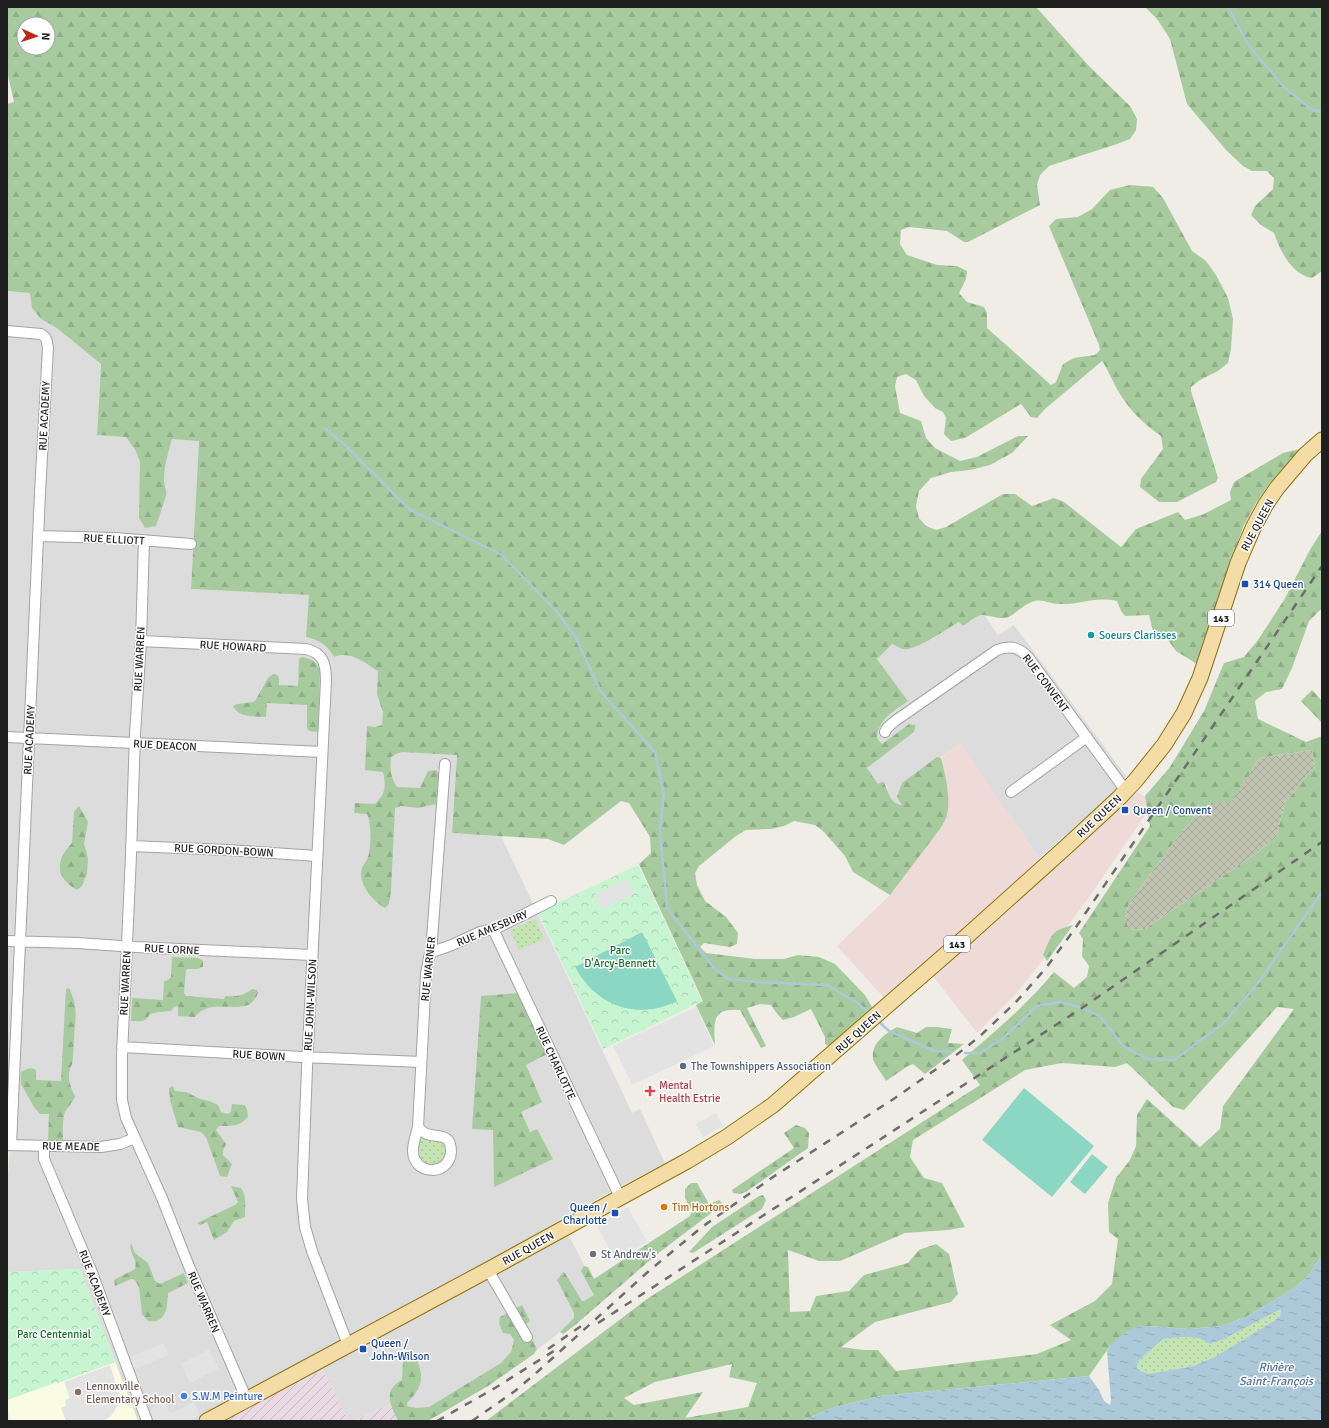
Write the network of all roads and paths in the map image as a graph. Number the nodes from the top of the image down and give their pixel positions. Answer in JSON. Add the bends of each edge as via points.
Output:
{"nodes":[{"id":1,"x":7,"y":331,"type":"edge"},
{"id":2,"x":1319,"y":443,"type":"edge"},
{"id":3,"x":38,"y":536,"type":"junction"},
{"id":4,"x":144,"y":541,"type":"junction"},
{"id":5,"x":191,"y":544,"type":"dead end"},
{"id":6,"x":141,"y":641,"type":"junction"},
{"id":7,"x":322,"y":658,"type":"joint"},
{"id":8,"x":884,"y":732,"type":"dead end"},
{"id":9,"x":7,"y":737,"type":"edge"},
{"id":10,"x":1087,"y":737,"type":"junction"},
{"id":11,"x":29,"y":739,"type":"junction"},
{"id":12,"x":134,"y":744,"type":"junction"},
{"id":13,"x":322,"y":752,"type":"junction"},
{"id":14,"x":445,"y":764,"type":"dead end"},
{"id":15,"x":1126,"y":791,"type":"junction"},
{"id":16,"x":1011,"y":792,"type":"dead end"},
{"id":17,"x":131,"y":846,"type":"junction"},
{"id":18,"x":317,"y":856,"type":"junction"},
{"id":19,"x":551,"y":902,"type":"dead end"},
{"id":20,"x":493,"y":929,"type":"junction"},
{"id":21,"x":7,"y":941,"type":"edge"},
{"id":22,"x":20,"y":942,"type":"junction"},
{"id":23,"x":127,"y":947,"type":"junction"},
{"id":24,"x":432,"y":952,"type":"junction"},
{"id":25,"x":312,"y":955,"type":"junction"},
{"id":26,"x":122,"y":1047,"type":"junction"},
{"id":27,"x":307,"y":1057,"type":"junction"},
{"id":28,"x":420,"y":1062,"type":"junction"},
{"id":29,"x":418,"y":1127,"type":"junction"},
{"id":30,"x":135,"y":1138,"type":"junction"},
{"id":31,"x":9,"y":1145,"type":"edge"},
{"id":32,"x":44,"y":1146,"type":"junction"},
{"id":33,"x":620,"y":1197,"type":"junction"},
{"id":34,"x":488,"y":1270,"type":"junction"},
{"id":35,"x":527,"y":1337,"type":"dead end"},
{"id":36,"x":348,"y":1345,"type":"junction"},
{"id":37,"x":247,"y":1400,"type":"junction"},
{"id":38,"x":147,"y":1421,"type":"edge"},
{"id":39,"x":208,"y":1421,"type":"edge"}],
"edges":[{"from":1,"to":3,"type":"street","name":"RUE ACADEMY","via":[[36,333],[44,336],[47,341]]},
{"from":2,"to":15,"type":"main road","name":"RUE QUEEN","number":"143","via":[[1305,455],[1266,504],[1238,563],[1208,658],[1192,698],[1164,745]]},
{"from":3,"to":4,"type":"street","name":"RUE ELLIOTT"},
{"from":3,"to":11,"type":"street","name":"RUE ACADEMY"},
{"from":4,"to":5,"type":"street","name":"RUE ELLIOTT"},
{"from":4,"to":6,"type":"street","name":"RUE WARREN"},
{"from":6,"to":7,"type":"street","name":"RUE HOWARD","via":[[306,649]]},
{"from":6,"to":12,"type":"street","name":"RUE WARREN"},
{"from":7,"to":13,"type":"street","name":"RUE JOHN-WILSON","via":[[326,671]]},
{"from":8,"to":10,"type":"street","name":"RUE CONVENT","via":[[895,720],[991,654],[1011,647],[1028,658]]},
{"from":9,"to":11,"type":"street","name":"RUE DEACON"},
{"from":10,"to":15,"type":"street","name":"RUE CONVENT"},
{"from":10,"to":16,"type":"street"},
{"from":11,"to":12,"type":"street","name":"RUE DEACON"},
{"from":11,"to":22,"type":"street","name":"RUE ACADEMY"},
{"from":12,"to":13,"type":"street","name":"RUE DEACON"},
{"from":12,"to":17,"type":"street","name":"RUE WARREN"},
{"from":13,"to":18,"type":"street","name":"RUE JOHN-WILSON"},
{"from":14,"to":24,"type":"street","name":"RUE WARNER"},
{"from":15,"to":33,"type":"main road","name":"RUE QUEEN","number":"143","via":[[773,1106],[716,1143]]},
{"from":17,"to":18,"type":"street","name":"RUE GORDON-BOWN"},
{"from":17,"to":23,"type":"street","name":"RUE WARREN"},
{"from":18,"to":25,"type":"street","name":"RUE JOHN-WILSON"},
{"from":19,"to":20,"type":"street","name":"RUE AMESBURY"},
{"from":20,"to":24,"type":"street","name":"RUE AMESBURY"},
{"from":20,"to":33,"type":"street","name":"RUE CHARLOTTE"},
{"from":21,"to":22,"type":"street","name":"RUE LORNE"},
{"from":22,"to":23,"type":"street","name":"RUE LORNE"},
{"from":22,"to":31,"type":"street","name":"RUE ACADEMY"},
{"from":23,"to":25,"type":"street","name":"RUE LORNE"},
{"from":23,"to":26,"type":"street","name":"RUE WARREN"},
{"from":24,"to":28,"type":"street","name":"RUE WARNER","via":[[426,974]]},
{"from":25,"to":27,"type":"street","name":"RUE JOHN-WILSON"},
{"from":26,"to":27,"type":"street","name":"RUE BOWN"},
{"from":26,"to":30,"type":"street","name":"RUE WARREN","via":[[122,1100],[126,1118]]},
{"from":27,"to":28,"type":"street","name":"RUE BOWN"},
{"from":27,"to":36,"type":"street","name":"RUE JOHN-WILSON","via":[[303,1213],[312,1251]]},
{"from":28,"to":29,"type":"street","name":"RUE WARNER"},
{"from":29,"to":29,"type":"street","name":"RUE WARNER","via":[[427,1134],[443,1137],[449,1143],[450,1159],[443,1167],[431,1170],[417,1163],[413,1152]]},
{"from":30,"to":32,"type":"street","name":"RUE MEADE","via":[[120,1144],[104,1146]]},
{"from":30,"to":37,"type":"street","name":"RUE WARREN"},
{"from":31,"to":32,"type":"street","name":"RUE MEADE"},
{"from":32,"to":38,"type":"street","name":"RUE ACADEMY","via":[[44,1159],[91,1270]]},
{"from":33,"to":34,"type":"main road","name":"RUE QUEEN","number":"143"},
{"from":34,"to":35,"type":"street"},
{"from":34,"to":36,"type":"main road","name":"RUE QUEEN","number":"143"},
{"from":36,"to":37,"type":"main road","name":"RUE QUEEN","number":"143"},
{"from":37,"to":39,"type":"main road","name":"RUE QUEEN","number":"143"}]}
